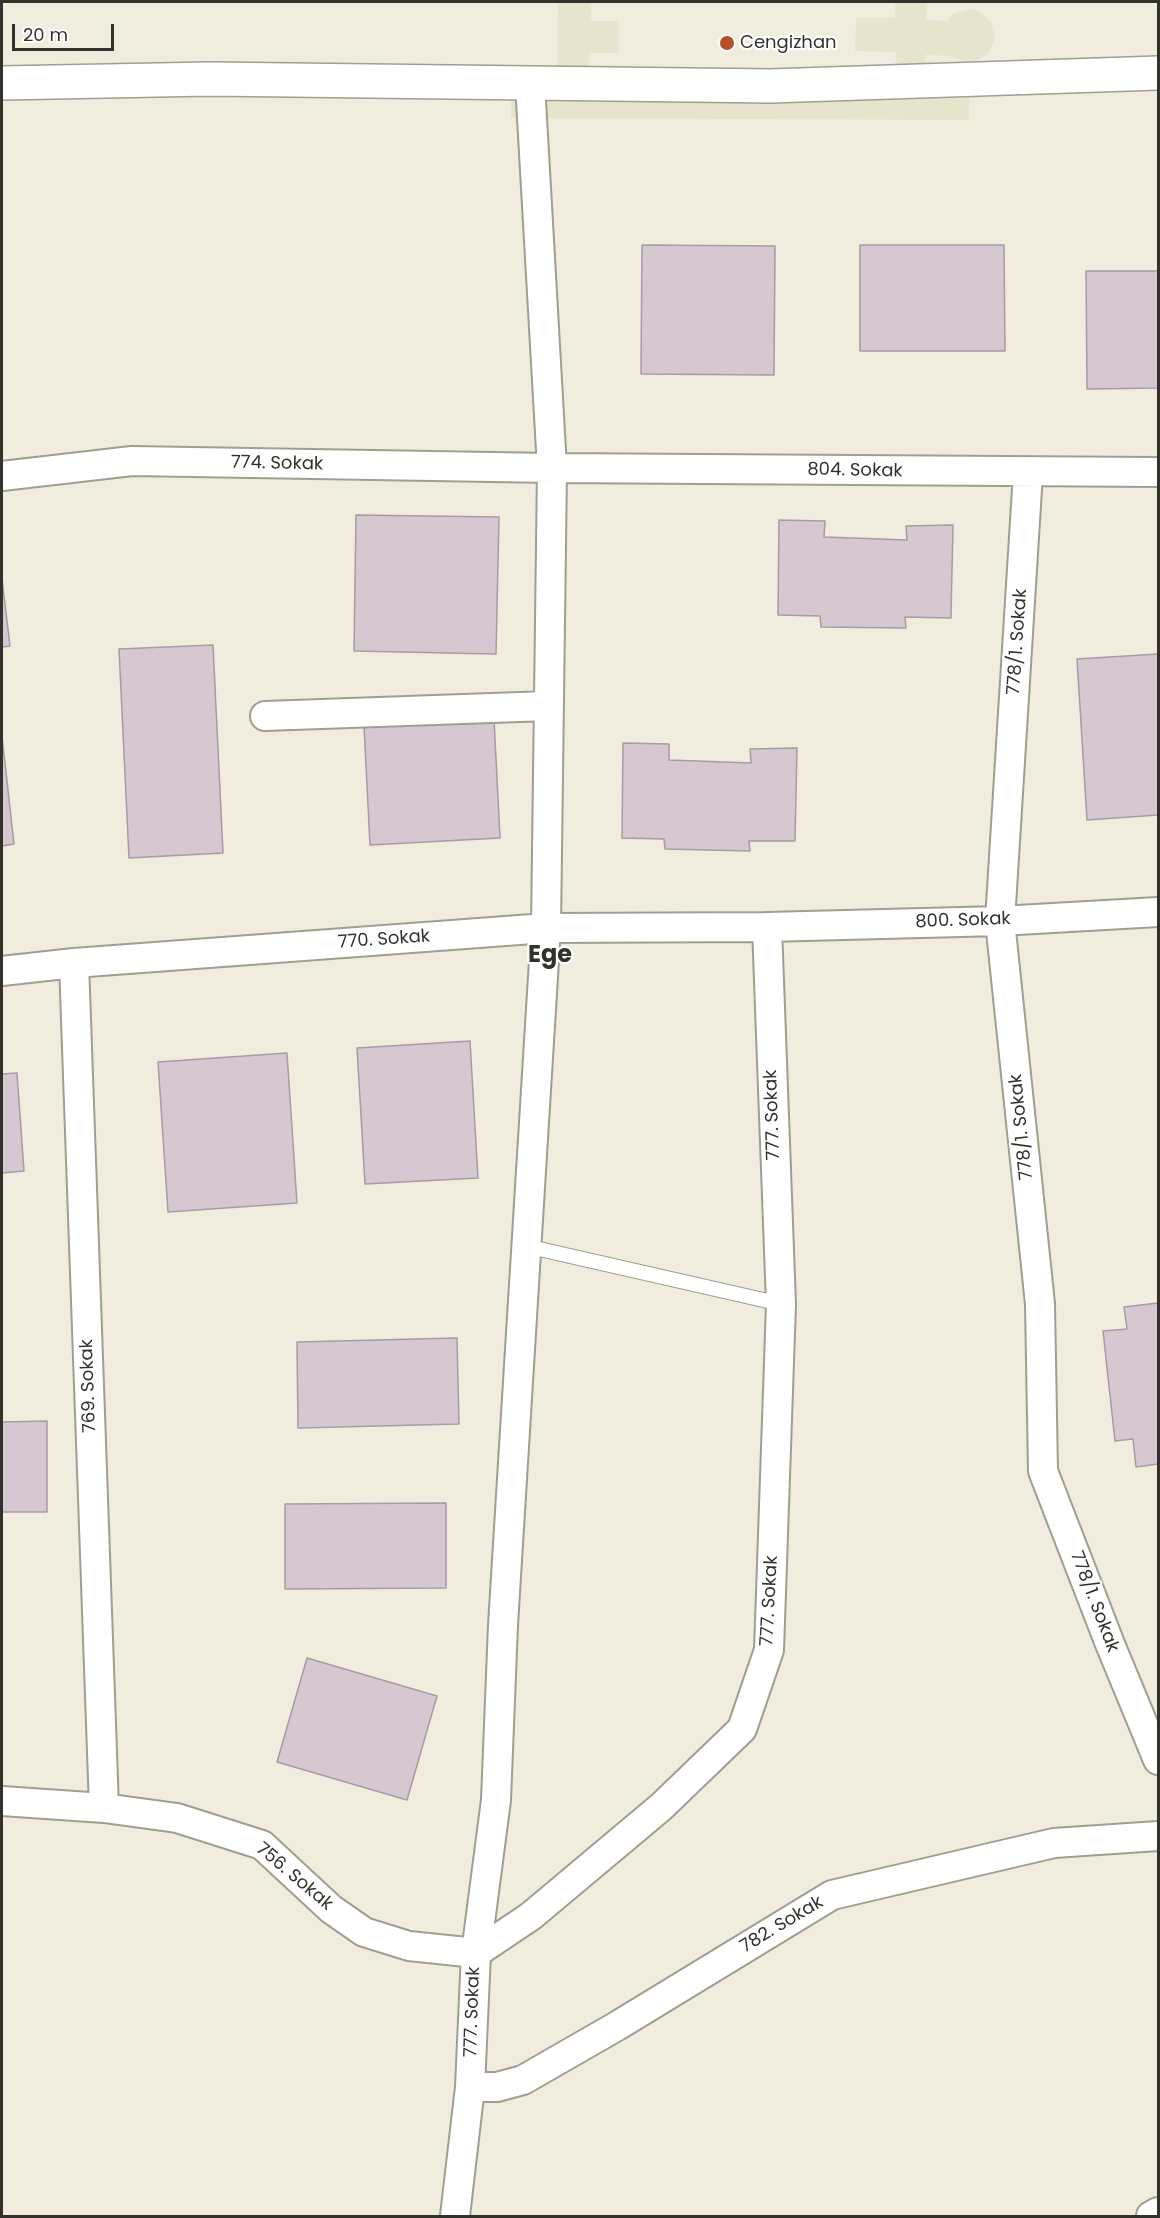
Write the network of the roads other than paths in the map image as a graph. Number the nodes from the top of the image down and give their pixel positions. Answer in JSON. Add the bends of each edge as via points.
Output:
{"nodes":[{"id":1,"x":1158,"y":73,"type":"edge"},
{"id":2,"x":2,"y":83,"type":"edge"},
{"id":3,"x":530,"y":83,"type":"junction"},
{"id":4,"x":552,"y":468,"type":"junction"},
{"id":5,"x":1158,"y":472,"type":"edge"},
{"id":6,"x":1028,"y":473,"type":"junction"},
{"id":7,"x":2,"y":476,"type":"edge"},
{"id":8,"x":548,"y":706,"type":"junction"},
{"id":9,"x":265,"y":716,"type":"dead end"},
{"id":10,"x":1158,"y":912,"type":"edge"},
{"id":11,"x":1000,"y":921,"type":"junction"},
{"id":12,"x":767,"y":927,"type":"junction"},
{"id":13,"x":546,"y":928,"type":"junction"},
{"id":14,"x":74,"y":963,"type":"junction"},
{"id":15,"x":2,"y":971,"type":"edge"},
{"id":16,"x":526,"y":1246,"type":"junction"},
{"id":17,"x":781,"y":1304,"type":"junction"},
{"id":18,"x":1158,"y":1760,"type":"edge"},
{"id":19,"x":2,"y":1801,"type":"edge"},
{"id":20,"x":104,"y":1808,"type":"junction"},
{"id":21,"x":1158,"y":1836,"type":"edge"},
{"id":22,"x":476,"y":1953,"type":"junction"},
{"id":23,"x":470,"y":2087,"type":"junction"},
{"id":24,"x":1158,"y":2212,"type":"edge"},
{"id":25,"x":455,"y":2217,"type":"edge"},
{"id":26,"x":1151,"y":2217,"type":"edge"}],
"edges":[{"from":1,"to":3,"type":"main road","via":[[770,86]]},
{"from":2,"to":3,"type":"main road","via":[[210,79]]},
{"from":3,"to":4,"type":"street"},
{"from":4,"to":6,"type":"street","name":"804. Sokak"},
{"from":4,"to":7,"type":"street","name":"774. Sokak","via":[[132,461]]},
{"from":4,"to":8,"type":"street"},
{"from":5,"to":6,"type":"street","name":"804. Sokak"},
{"from":6,"to":11,"type":"street","name":"778/1. Sokak"},
{"from":8,"to":9,"type":"street"},
{"from":8,"to":13,"type":"street"},
{"from":10,"to":11,"type":"street","name":"800. Sokak"},
{"from":11,"to":12,"type":"street","name":"800. Sokak"},
{"from":11,"to":18,"type":"street","name":"778/1. Sokak","via":[[1040,1304],[1043,1471]]},
{"from":12,"to":13,"type":"street","name":"770. Sokak"},
{"from":12,"to":17,"type":"street","name":"777. Sokak"},
{"from":13,"to":14,"type":"street","name":"770. Sokak"},
{"from":13,"to":16,"type":"street"},
{"from":14,"to":15,"type":"street","name":"770. Sokak"},
{"from":14,"to":20,"type":"street","name":"769. Sokak"},
{"from":16,"to":17,"type":"lane"},
{"from":16,"to":22,"type":"street","via":[[496,1800]]},
{"from":17,"to":22,"type":"street","name":"777. Sokak","via":[[768,1650],[742,1729],[661,1807],[531,1916]]},
{"from":19,"to":20,"type":"street","name":"756. Sokak"},
{"from":20,"to":22,"type":"street","name":"756. Sokak","via":[[177,1818],[262,1845],[331,1909],[364,1932],[409,1946]]},
{"from":21,"to":23,"type":"street","name":"782. Sokak","via":[[1054,1843],[832,1895],[523,2080],[497,2088]]},
{"from":22,"to":23,"type":"street","name":"777. Sokak"},
{"from":23,"to":25,"type":"street","name":"777. Sokak"},
{"from":24,"to":26,"type":"street"}]}
